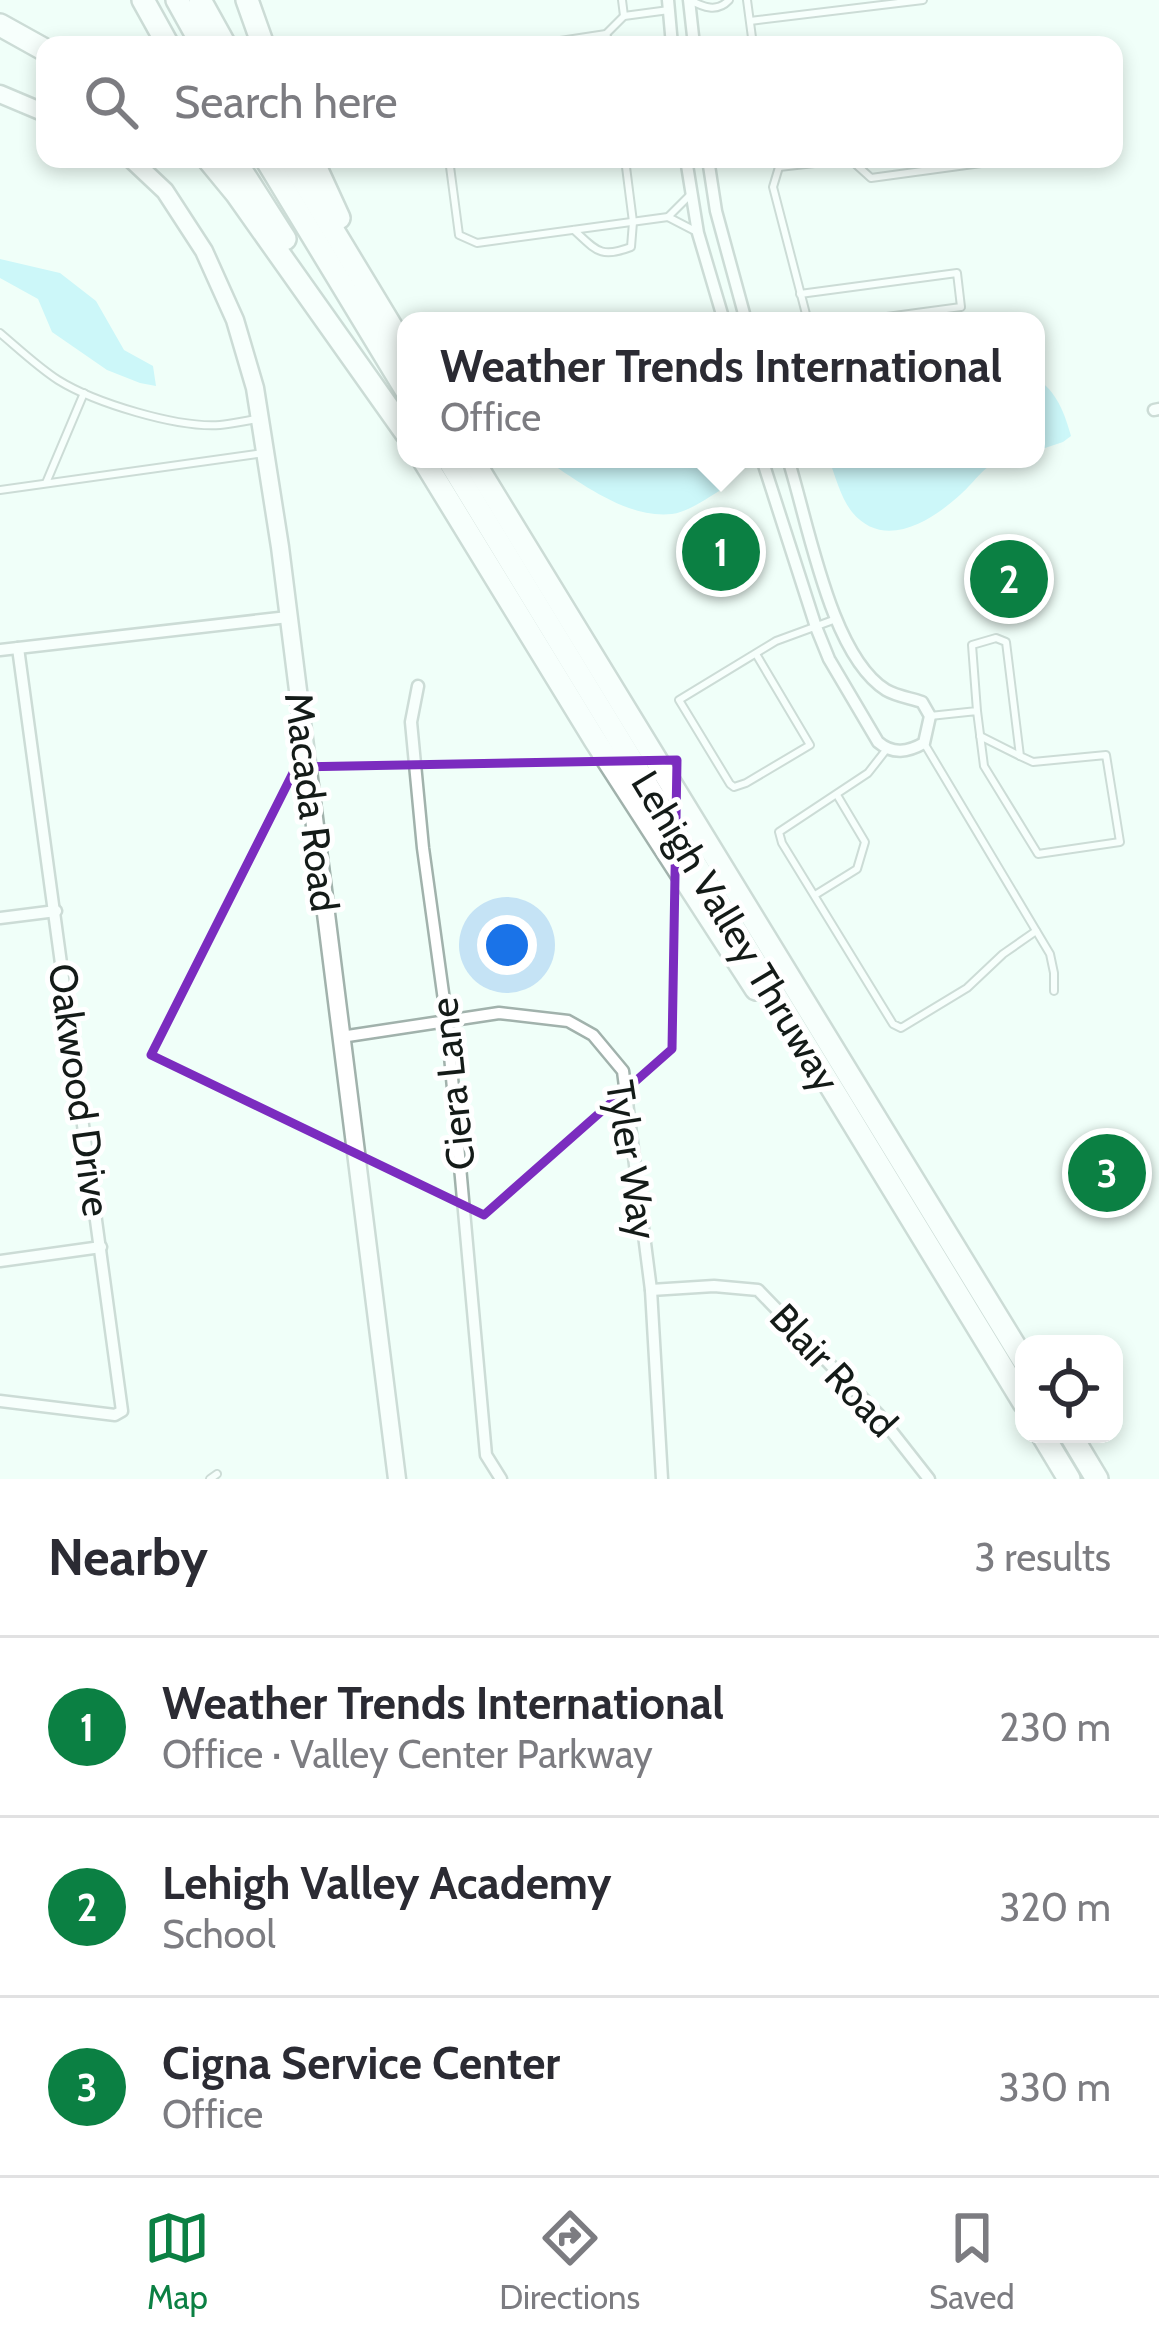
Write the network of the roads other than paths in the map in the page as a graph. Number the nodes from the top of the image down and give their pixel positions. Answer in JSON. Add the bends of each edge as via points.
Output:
{"nodes":[{"id":1,"x":142,"y":0,"type":"edge"},
{"id":2,"x":177,"y":0,"type":"edge"},
{"id":3,"x":200,"y":0,"type":"edge"},
{"id":4,"x":247,"y":0,"type":"edge"},
{"id":5,"x":622,"y":0,"type":"edge"},
{"id":6,"x":688,"y":0,"type":"edge"},
{"id":7,"x":729,"y":0,"type":"edge"},
{"id":8,"x":747,"y":0,"type":"edge"},
{"id":9,"x":923,"y":0,"type":"edge"},
{"id":10,"x":668,"y":4,"type":"edge"},
{"id":11,"x":624,"y":16,"type":"junction"},
{"id":12,"x":750,"y":21,"type":"junction"},
{"id":13,"x":0,"y":25,"type":"edge"},
{"id":14,"x":606,"y":34,"type":"joint"},
{"id":15,"x":163,"y":36,"type":"edge"},
{"id":16,"x":197,"y":36,"type":"edge"},
{"id":17,"x":220,"y":36,"type":"edge"},
{"id":18,"x":260,"y":36,"type":"edge"},
{"id":19,"x":593,"y":36,"type":"edge"},
{"id":20,"x":671,"y":36,"type":"edge"},
{"id":21,"x":693,"y":36,"type":"edge"},
{"id":22,"x":752,"y":36,"type":"edge"},
{"id":23,"x":36,"y":45,"type":"edge"},
{"id":24,"x":0,"y":94,"type":"edge"},
{"id":25,"x":36,"y":109,"type":"edge"},
{"id":26,"x":141,"y":168,"type":"edge"},
{"id":27,"x":215,"y":168,"type":"edge"},
{"id":28,"x":240,"y":168,"type":"edge"},
{"id":29,"x":271,"y":168,"type":"edge"},
{"id":30,"x":295,"y":168,"type":"edge"},
{"id":31,"x":316,"y":168,"type":"edge"},
{"id":32,"x":450,"y":168,"type":"edge"},
{"id":33,"x":626,"y":168,"type":"edge"},
{"id":34,"x":688,"y":168,"type":"edge"},
{"id":35,"x":709,"y":168,"type":"edge"},
{"id":36,"x":775,"y":168,"type":"edge"},
{"id":37,"x":860,"y":168,"type":"edge"},
{"id":38,"x":944,"y":168,"type":"edge"},
{"id":39,"x":692,"y":193,"type":"junction"},
{"id":40,"x":668,"y":217,"type":"junction"},
{"id":41,"x":633,"y":222,"type":"junction"},
{"id":42,"x":574,"y":230,"type":"junction"},
{"id":43,"x":698,"y":233,"type":"junction"},
{"id":44,"x":800,"y":294,"type":"junction"},
{"id":45,"x":382,"y":311,"type":"junction"},
{"id":46,"x":721,"y":312,"type":"edge"},
{"id":47,"x":744,"y":312,"type":"edge"},
{"id":48,"x":803,"y":312,"type":"edge"},
{"id":49,"x":924,"y":312,"type":"edge"},
{"id":50,"x":0,"y":333,"type":"edge"},
{"id":51,"x":397,"y":336,"type":"edge"},
{"id":52,"x":9,"y":341,"type":"junction"},
{"id":53,"x":0,"y":352,"type":"edge"},
{"id":54,"x":397,"y":375,"type":"edge"},
{"id":55,"x":84,"y":392,"type":"junction"},
{"id":56,"x":260,"y":418,"type":"junction"},
{"id":57,"x":397,"y":418,"type":"edge"},
{"id":58,"x":397,"y":419,"type":"edge"},
{"id":59,"x":266,"y":452,"type":"junction"},
{"id":60,"x":429,"y":468,"type":"edge"},
{"id":61,"x":453,"y":468,"type":"edge"},
{"id":62,"x":478,"y":468,"type":"edge"},
{"id":63,"x":765,"y":468,"type":"edge"},
{"id":64,"x":791,"y":468,"type":"edge"},
{"id":65,"x":46,"y":484,"type":"junction"},
{"id":66,"x":0,"y":490,"type":"edge"},
{"id":67,"x":288,"y":617,"type":"junction"},
{"id":68,"x":836,"y":619,"type":"junction"},
{"id":69,"x":816,"y":627,"type":"junction"},
{"id":70,"x":18,"y":648,"type":"junction"},
{"id":71,"x":0,"y":650,"type":"edge"},
{"id":72,"x":755,"y":654,"type":"junction"},
{"id":73,"x":418,"y":686,"type":"dead end"},
{"id":74,"x":977,"y":711,"type":"junction"},
{"id":75,"x":929,"y":716,"type":"junction"},
{"id":76,"x":980,"y":736,"type":"junction"},
{"id":77,"x":924,"y":743,"type":"junction"},
{"id":78,"x":886,"y":749,"type":"junction"},
{"id":79,"x":1020,"y":757,"type":"junction"},
{"id":80,"x":836,"y":795,"type":"junction"},
{"id":81,"x":815,"y":895,"type":"junction"},
{"id":82,"x":56,"y":911,"type":"junction"},
{"id":83,"x":0,"y":918,"type":"edge"},
{"id":84,"x":1036,"y":931,"type":"junction"},
{"id":85,"x":1054,"y":991,"type":"dead end"},
{"id":86,"x":447,"y":1022,"type":"junction"},
{"id":87,"x":341,"y":1036,"type":"junction"},
{"id":88,"x":908,"y":1212,"type":"junction"},
{"id":89,"x":101,"y":1247,"type":"junction"},
{"id":90,"x":0,"y":1261,"type":"edge"},
{"id":91,"x":651,"y":1290,"type":"junction"},
{"id":92,"x":1015,"y":1345,"type":"edge"},
{"id":93,"x":1015,"y":1388,"type":"edge"},
{"id":94,"x":0,"y":1401,"type":"edge"},
{"id":95,"x":1048,"y":1443,"type":"edge"},
{"id":96,"x":1075,"y":1443,"type":"edge"},
{"id":97,"x":397,"y":1479,"type":"edge"},
{"id":98,"x":501,"y":1479,"type":"edge"},
{"id":99,"x":662,"y":1479,"type":"edge"},
{"id":100,"x":929,"y":1479,"type":"edge"},
{"id":101,"x":1070,"y":1479,"type":"edge"},
{"id":102,"x":1097,"y":1479,"type":"edge"}],
"edges":[{"from":1,"to":15,"type":"highway"},
{"from":2,"to":16,"type":"highway"},
{"from":3,"to":17,"type":"highway"},
{"from":4,"to":18,"type":"highway"},
{"from":5,"to":11,"type":"lane"},
{"from":6,"to":7,"type":"lane","via":[[705,9]]},
{"from":6,"to":10,"type":"lane"},
{"from":6,"to":21,"type":"street"},
{"from":8,"to":12,"type":"lane"},
{"from":9,"to":12,"type":"lane"},
{"from":10,"to":11,"type":"lane"},
{"from":10,"to":20,"type":"street"},
{"from":11,"to":14,"type":"lane"},
{"from":12,"to":22,"type":"lane"},
{"from":13,"to":23,"type":"highway"},
{"from":14,"to":19,"type":"lane"},
{"from":24,"to":25,"type":"street"},
{"from":26,"to":56,"type":"street","name":"Macada Road","via":[[204,250],[243,340]]},
{"from":27,"to":58,"type":"highway"},
{"from":28,"to":57,"type":"highway"},
{"from":29,"to":54,"type":"highway"},
{"from":30,"to":45,"type":"highway"},
{"from":31,"to":45,"type":"highway"},
{"from":32,"to":42,"type":"lane","via":[[459,235],[477,243]]},
{"from":33,"to":41,"type":"lane"},
{"from":34,"to":39,"type":"street"},
{"from":35,"to":47,"type":"street"},
{"from":36,"to":44,"type":"lane"},
{"from":37,"to":38,"type":"lane","via":[[871,178]]},
{"from":39,"to":40,"type":"lane"},
{"from":39,"to":43,"type":"street"},
{"from":40,"to":41,"type":"lane"},
{"from":40,"to":43,"type":"lane"},
{"from":41,"to":42,"type":"lane"},
{"from":41,"to":42,"type":"lane","via":[[631,247],[614,254],[599,253]]},
{"from":43,"to":46,"type":"street"},
{"from":44,"to":48,"type":"lane"},
{"from":44,"to":49,"type":"lane","via":[[957,273],[961,307]]},
{"from":45,"to":51,"type":"highway"},
{"from":50,"to":52,"type":"lane"},
{"from":52,"to":53,"type":"lane"},
{"from":52,"to":55,"type":"lane"},
{"from":55,"to":56,"type":"lane","via":[[178,422]]},
{"from":55,"to":65,"type":"lane"},
{"from":56,"to":59,"type":"street","name":"Macada Road"},
{"from":59,"to":65,"type":"lane"},
{"from":59,"to":67,"type":"street","name":"Macada Road"},
{"from":60,"to":88,"type":"highway","via":[[607,759]]},
{"from":61,"to":88,"type":"highway","name":"Lehigh Valley Thruway"},
{"from":62,"to":92,"type":"highway","name":"Lehigh Valley Thruway"},
{"from":63,"to":69,"type":"street"},
{"from":64,"to":68,"type":"street"},
{"from":65,"to":66,"type":"lane"},
{"from":67,"to":70,"type":"street"},
{"from":67,"to":87,"type":"street","name":"Macada Road"},
{"from":68,"to":69,"type":"lane"},
{"from":68,"to":75,"type":"street","via":[[872,678],[922,702]]},
{"from":69,"to":72,"type":"lane"},
{"from":69,"to":78,"type":"street"},
{"from":70,"to":71,"type":"street"},
{"from":70,"to":82,"type":"street","name":"Oakwood Drive"},
{"from":72,"to":72,"type":"lane","via":[[679,700],[734,787],[810,745]]},
{"from":73,"to":86,"type":"street","name":"Ciera Lane","via":[[411,722]]},
{"from":74,"to":75,"type":"lane"},
{"from":74,"to":76,"type":"lane"},
{"from":74,"to":79,"type":"lane","via":[[971,645],[996,638],[1006,642]]},
{"from":75,"to":77,"type":"street"},
{"from":76,"to":79,"type":"lane"},
{"from":76,"to":79,"type":"lane","via":[[983,766],[1038,854],[1120,842],[1106,755]]},
{"from":77,"to":78,"type":"street"},
{"from":77,"to":84,"type":"lane"},
{"from":78,"to":80,"type":"lane"},
{"from":80,"to":81,"type":"lane","via":[[865,842],[857,869]]},
{"from":80,"to":81,"type":"lane","via":[[779,832]]},
{"from":81,"to":84,"type":"lane","via":[[901,1028],[967,988]]},
{"from":82,"to":83,"type":"street"},
{"from":82,"to":89,"type":"street","name":"Oakwood Drive"},
{"from":84,"to":85,"type":"lane","via":[[1051,954]]},
{"from":86,"to":87,"type":"street","name":"Tyler Way"},
{"from":86,"to":91,"type":"street","name":"Tyler Way","via":[[499,1013],[568,1021],[593,1035],[623,1071]]},
{"from":86,"to":98,"type":"street","name":"Ciera Lane","via":[[486,1455]]},
{"from":87,"to":97,"type":"street","name":"Macada Road"},
{"from":88,"to":93,"type":"highway","name":"Lehigh Valley Thruway"},
{"from":89,"to":90,"type":"street"},
{"from":89,"to":94,"type":"street","name":"Oakwood Drive","via":[[122,1411]]},
{"from":91,"to":99,"type":"street","name":"Tyler Way"},
{"from":91,"to":100,"type":"street","name":"Blair Road","via":[[758,1289]]},
{"from":95,"to":101,"type":"highway"},
{"from":96,"to":102,"type":"highway"}]}
